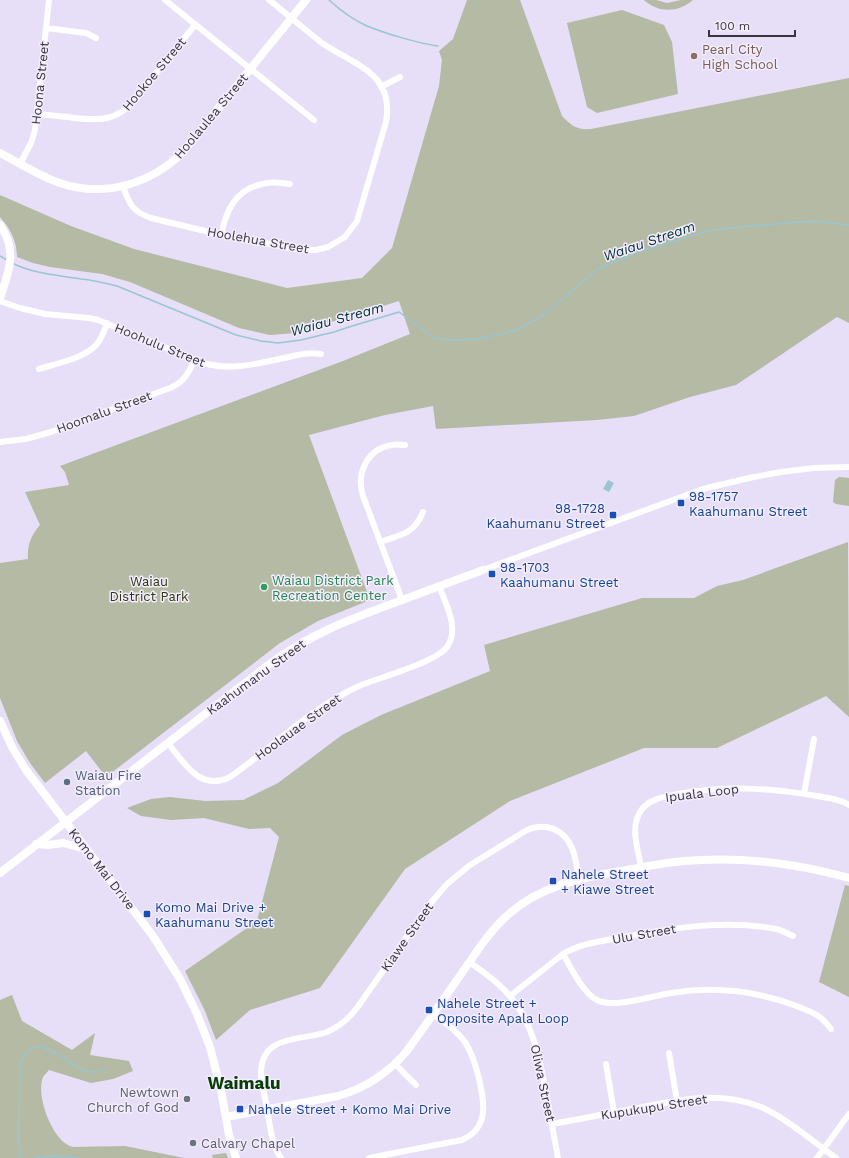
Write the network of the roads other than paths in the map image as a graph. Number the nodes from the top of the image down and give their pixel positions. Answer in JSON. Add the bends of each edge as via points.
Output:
{"nodes":[{"id":1,"x":49,"y":0,"type":"edge"},
{"id":2,"x":165,"y":0,"type":"edge"},
{"id":3,"x":269,"y":0,"type":"edge"},
{"id":4,"x":306,"y":0,"type":"edge"},
{"id":5,"x":292,"y":18,"type":"junction"},
{"id":6,"x":195,"y":25,"type":"junction"},
{"id":7,"x":46,"y":28,"type":"junction"},
{"id":8,"x":96,"y":38,"type":"dead end"},
{"id":9,"x":250,"y":69,"type":"junction"},
{"id":10,"x":400,"y":77,"type":"dead end"},
{"id":11,"x":381,"y":87,"type":"junction"},
{"id":12,"x":37,"y":114,"type":"junction"},
{"id":13,"x":314,"y":120,"type":"dead end"},
{"id":14,"x":0,"y":153,"type":"edge"},
{"id":15,"x":20,"y":164,"type":"junction"},
{"id":16,"x":290,"y":184,"type":"dead end"},
{"id":17,"x":123,"y":186,"type":"junction"},
{"id":18,"x":0,"y":225,"type":"edge"},
{"id":19,"x":221,"y":235,"type":"junction"},
{"id":20,"x":0,"y":300,"type":"edge"},
{"id":21,"x":107,"y":323,"type":"junction"},
{"id":22,"x":321,"y":354,"type":"dead end"},
{"id":23,"x":194,"y":360,"type":"junction"},
{"id":24,"x":40,"y":369,"type":"dead end"},
{"id":25,"x":0,"y":442,"type":"edge"},
{"id":26,"x":405,"y":445,"type":"dead end"},
{"id":27,"x":849,"y":467,"type":"edge"},
{"id":28,"x":423,"y":512,"type":"dead end"},
{"id":29,"x":380,"y":542,"type":"junction"},
{"id":30,"x":483,"y":570,"type":"joint"},
{"id":31,"x":439,"y":586,"type":"junction"},
{"id":32,"x":402,"y":600,"type":"junction"},
{"id":33,"x":0,"y":721,"type":"edge"},
{"id":34,"x":814,"y":740,"type":"dead end"},
{"id":35,"x":168,"y":743,"type":"junction"},
{"id":36,"x":804,"y":794,"type":"junction"},
{"id":37,"x":849,"y":804,"type":"edge"},
{"id":38,"x":65,"y":822,"type":"junction"},
{"id":39,"x":36,"y":844,"type":"junction"},
{"id":40,"x":86,"y":849,"type":"junction"},
{"id":41,"x":641,"y":867,"type":"junction"},
{"id":42,"x":0,"y":872,"type":"edge"},
{"id":43,"x":849,"y":878,"type":"edge"},
{"id":44,"x":579,"y":879,"type":"junction"},
{"id":45,"x":793,"y":936,"type":"dead end"},
{"id":46,"x":563,"y":954,"type":"junction"},
{"id":47,"x":469,"y":962,"type":"junction"},
{"id":48,"x":510,"y":996,"type":"junction"},
{"id":49,"x":432,"y":1014,"type":"junction"},
{"id":50,"x":831,"y":1029,"type":"dead end"},
{"id":51,"x":669,"y":1053,"type":"dead end"},
{"id":52,"x":395,"y":1064,"type":"junction"},
{"id":53,"x":606,"y":1064,"type":"dead end"},
{"id":54,"x":416,"y":1085,"type":"dead end"},
{"id":55,"x":677,"y":1101,"type":"junction"},
{"id":56,"x":268,"y":1110,"type":"junction"},
{"id":57,"x":614,"y":1112,"type":"junction"},
{"id":58,"x":849,"y":1114,"type":"edge"},
{"id":59,"x":226,"y":1117,"type":"junction"},
{"id":60,"x":552,"y":1124,"type":"junction"},
{"id":61,"x":824,"y":1149,"type":"junction"},
{"id":62,"x":236,"y":1158,"type":"edge"},
{"id":63,"x":281,"y":1158,"type":"edge"},
{"id":64,"x":369,"y":1158,"type":"edge"},
{"id":65,"x":558,"y":1158,"type":"edge"},
{"id":66,"x":817,"y":1158,"type":"edge"},
{"id":67,"x":836,"y":1158,"type":"edge"}],
"edges":[{"from":1,"to":7,"type":"street","name":"Hoona Street"},
{"from":2,"to":6,"type":"street"},
{"from":3,"to":5,"type":"street","name":"Hoolehua Street"},
{"from":4,"to":5,"type":"street","name":"Hoolaulea Street"},
{"from":5,"to":9,"type":"street","name":"Hoolaulea Street"},
{"from":5,"to":11,"type":"street","name":"Hoolehua Street","via":[[324,43],[368,70]]},
{"from":6,"to":9,"type":"street"},
{"from":6,"to":12,"type":"street","name":"Hookoe Street","via":[[132,103],[120,113],[99,120]]},
{"from":7,"to":8,"type":"street","via":[[86,33]]},
{"from":7,"to":12,"type":"street","name":"Hoona Street"},
{"from":9,"to":13,"type":"street"},
{"from":9,"to":17,"type":"street","name":"Hoolaulea Street","via":[[177,159],[152,176]]},
{"from":10,"to":11,"type":"street"},
{"from":11,"to":19,"type":"street","name":"Hoolehua Street","via":[[386,101],[386,122],[359,215],[345,237],[328,247],[309,251]]},
{"from":12,"to":15,"type":"street","name":"Hoona Street","via":[[33,137]]},
{"from":14,"to":15,"type":"street","name":"Hoolaulea Street"},
{"from":15,"to":17,"type":"street","name":"Hoolaulea Street","via":[[49,179],[74,187],[101,189]]},
{"from":16,"to":19,"type":"street","via":[[263,183],[238,197],[230,208]]},
{"from":17,"to":19,"type":"street","name":"Hoolehua Street","via":[[131,205],[141,215]]},
{"from":18,"to":20,"type":"street","via":[[8,239],[11,252],[10,270]]},
{"from":20,"to":21,"type":"street","name":"Hoohulu Street","via":[[33,312],[89,318]]},
{"from":21,"to":23,"type":"street","name":"Hoohulu Street"},
{"from":21,"to":24,"type":"street","via":[[100,340],[88,352]]},
{"from":22,"to":23,"type":"street","name":"Hoohulu Street","via":[[309,352],[232,367],[210,365]]},
{"from":23,"to":25,"type":"street","name":"Hoomalu Street","via":[[181,382],[170,388],[51,432],[26,439]]},
{"from":26,"to":29,"type":"street","via":[[392,445],[376,452],[366,461],[362,472],[361,489]]},
{"from":27,"to":30,"type":"street","name":"Kaahumanu Street","via":[[781,472],[703,489]]},
{"from":28,"to":29,"type":"street","via":[[411,530]]},
{"from":29,"to":32,"type":"street"},
{"from":30,"to":31,"type":"street","name":"Kaahumanu Street"},
{"from":31,"to":32,"type":"street","name":"Kaahumanu Street"},
{"from":31,"to":35,"type":"street","name":"Hoolauae Street","via":[[452,628],[450,641],[440,654],[366,683],[338,697],[230,777],[212,781],[199,778],[189,770]]},
{"from":32,"to":35,"type":"street","name":"Kaahumanu Street","via":[[331,627],[295,646]]},
{"from":33,"to":38,"type":"street","name":"Komo Mai Drive","via":[[26,770]]},
{"from":34,"to":36,"type":"street"},
{"from":35,"to":38,"type":"street","name":"Kaahumanu Street"},
{"from":36,"to":37,"type":"street","name":"Ipuala Loop"},
{"from":36,"to":41,"type":"street","name":"Ipuala Loop","via":[[727,788],[654,799],[642,809],[636,822],[635,834]]},
{"from":38,"to":39,"type":"street","name":"Kaahumanu Street"},
{"from":38,"to":40,"type":"street","name":"Komo Mai Drive"},
{"from":39,"to":40,"type":"street","via":[[65,843]]},
{"from":39,"to":42,"type":"street","name":"Kaahumanu Street"},
{"from":40,"to":59,"type":"street","name":"Komo Mai Drive","via":[[153,936],[184,985],[210,1048]]},
{"from":41,"to":43,"type":"street","via":[[685,861],[746,860],[791,865]]},
{"from":41,"to":44,"type":"street"},
{"from":44,"to":47,"type":"street","via":[[548,889],[519,906],[497,925]]},
{"from":44,"to":56,"type":"street","name":"Kiawe Street","via":[[569,842],[559,831],[545,827],[527,830],[460,872],[432,902],[349,1018],[327,1032],[280,1042],[266,1053],[261,1072]]},
{"from":45,"to":46,"type":"street","name":"Ulu Street","via":[[777,929],[704,925],[587,944]]},
{"from":46,"to":48,"type":"street","name":"Ulu Street"},
{"from":46,"to":50,"type":"street","via":[[587,992],[606,1004],[687,991],[727,991],[758,995],[794,1006],[820,1017]]},
{"from":47,"to":48,"type":"street","name":"Oliwa Street","via":[[497,982]]},
{"from":47,"to":49,"type":"street"},
{"from":48,"to":60,"type":"street","name":"Oliwa Street","via":[[523,1015],[536,1043]]},
{"from":49,"to":52,"type":"street"},
{"from":49,"to":64,"type":"street","via":[[456,1031],[472,1055],[483,1101],[480,1123],[474,1132],[462,1140]]},
{"from":51,"to":55,"type":"street"},
{"from":52,"to":54,"type":"street"},
{"from":52,"to":56,"type":"street","via":[[370,1083],[347,1094]]},
{"from":53,"to":57,"type":"street"},
{"from":55,"to":57,"type":"street","name":"Kupukupu Street"},
{"from":55,"to":61,"type":"street","name":"Kupukupu Street","via":[[718,1097],[753,1104],[777,1116]]},
{"from":56,"to":59,"type":"street"},
{"from":56,"to":63,"type":"street","name":"Kiawe Street","via":[[274,1144]]},
{"from":57,"to":60,"type":"street","name":"Kupukupu Street"},
{"from":58,"to":61,"type":"street"},
{"from":59,"to":62,"type":"street","name":"Komo Mai Drive"},
{"from":60,"to":65,"type":"street","name":"Oliwa Street"},
{"from":61,"to":66,"type":"street"},
{"from":61,"to":67,"type":"street","name":"Kupukupu Street"}]}
